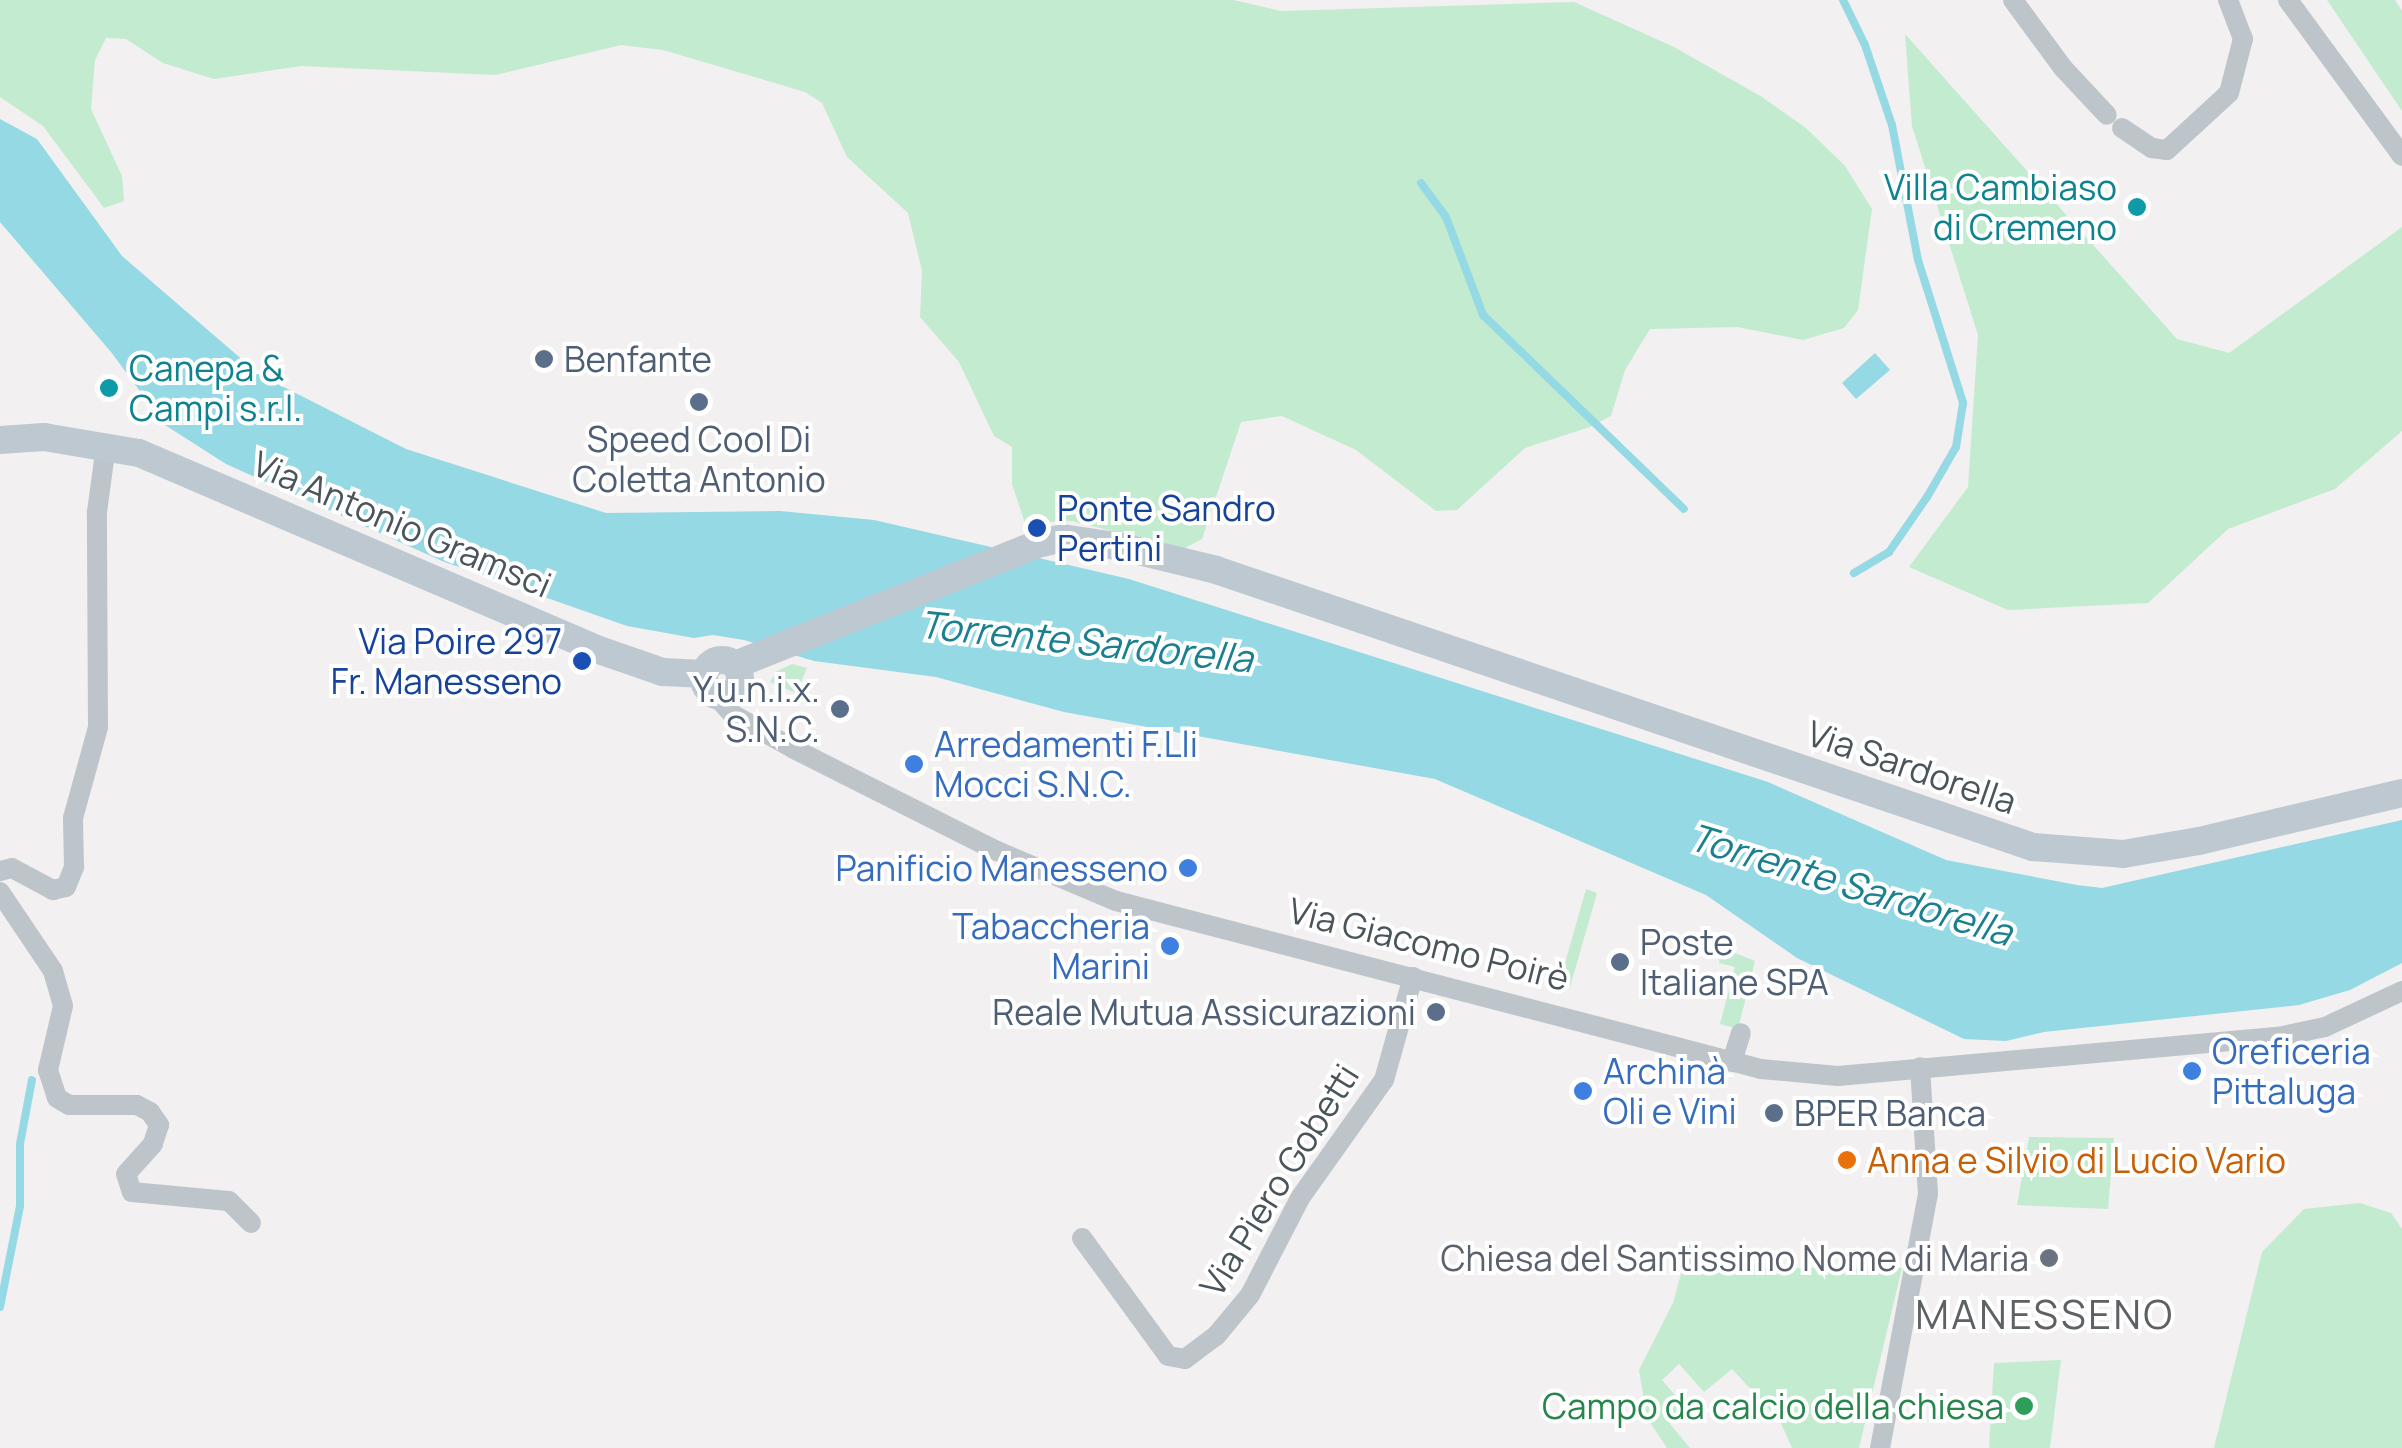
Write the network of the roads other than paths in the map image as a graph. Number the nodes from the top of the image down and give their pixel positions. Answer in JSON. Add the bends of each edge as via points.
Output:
{"nodes":[{"id":1,"x":2013,"y":0,"type":"edge"},
{"id":2,"x":2228,"y":0,"type":"edge"},
{"id":3,"x":2288,"y":0,"type":"edge"},
{"id":4,"x":2402,"y":156,"type":"edge"},
{"id":5,"x":0,"y":440,"type":"edge"},
{"id":6,"x":106,"y":445,"type":"junction"},
{"id":7,"x":710,"y":685,"type":"junction"},
{"id":8,"x":2402,"y":792,"type":"edge"},
{"id":9,"x":0,"y":871,"type":"edge"},
{"id":10,"x":0,"y":892,"type":"edge"},
{"id":11,"x":1413,"y":977,"type":"junction"},
{"id":12,"x":2402,"y":991,"type":"edge"},
{"id":13,"x":1741,"y":1033,"type":"dead end"},
{"id":14,"x":1732,"y":1062,"type":"junction"},
{"id":15,"x":1920,"y":1067,"type":"junction"},
{"id":16,"x":251,"y":1223,"type":"dead end"},
{"id":17,"x":1082,"y":1238,"type":"dead end"},
{"id":18,"x":1880,"y":1448,"type":"edge"}],
"edges":[{"from":1,"to":2,"type":"street","via":[[2114,121],[2152,148],[2167,150],[2229,93],[2243,39]]},
{"from":3,"to":4,"type":"street"},
{"from":5,"to":6,"type":"main road","name":"Via Antonio Gramsci","via":[[44,437]]},
{"from":6,"to":7,"type":"main road","name":"Via Antonio Gramsci","via":[[139,453],[599,650]]},
{"from":6,"to":9,"type":"street","via":[[96,512],[98,727],[73,818],[74,866],[66,888],[53,890],[12,868]]},
{"from":7,"to":8,"type":"main road","name":"Via Sardorella","via":[[728,695],[738,688],[735,665],[1062,538],[1171,557],[2032,847],[2123,854]]},
{"from":7,"to":11,"type":"street","name":"Via Giacomo Poirè","via":[[732,714],[794,748],[997,851],[1116,901]]},
{"from":10,"to":16,"type":"street","via":[[54,972],[64,1006],[48,1070],[57,1098],[69,1105],[136,1105],[150,1112],[159,1125],[153,1144],[126,1174],[132,1192],[230,1201]]},
{"from":11,"to":14,"type":"street","name":"Via Giacomo Poirè"},
{"from":11,"to":17,"type":"street","name":"Via Piero Gobetti","via":[[1384,1080],[1300,1198],[1250,1295],[1216,1336],[1186,1359],[1168,1356]]},
{"from":12,"to":15,"type":"street","name":"Via Giacomo Poirè","via":[[2290,1036]]},
{"from":13,"to":14,"type":"street"},
{"from":14,"to":15,"type":"street","name":"Via Giacomo Poirè","via":[[1838,1076]]},
{"from":15,"to":18,"type":"street","via":[[1928,1194]]}]}
